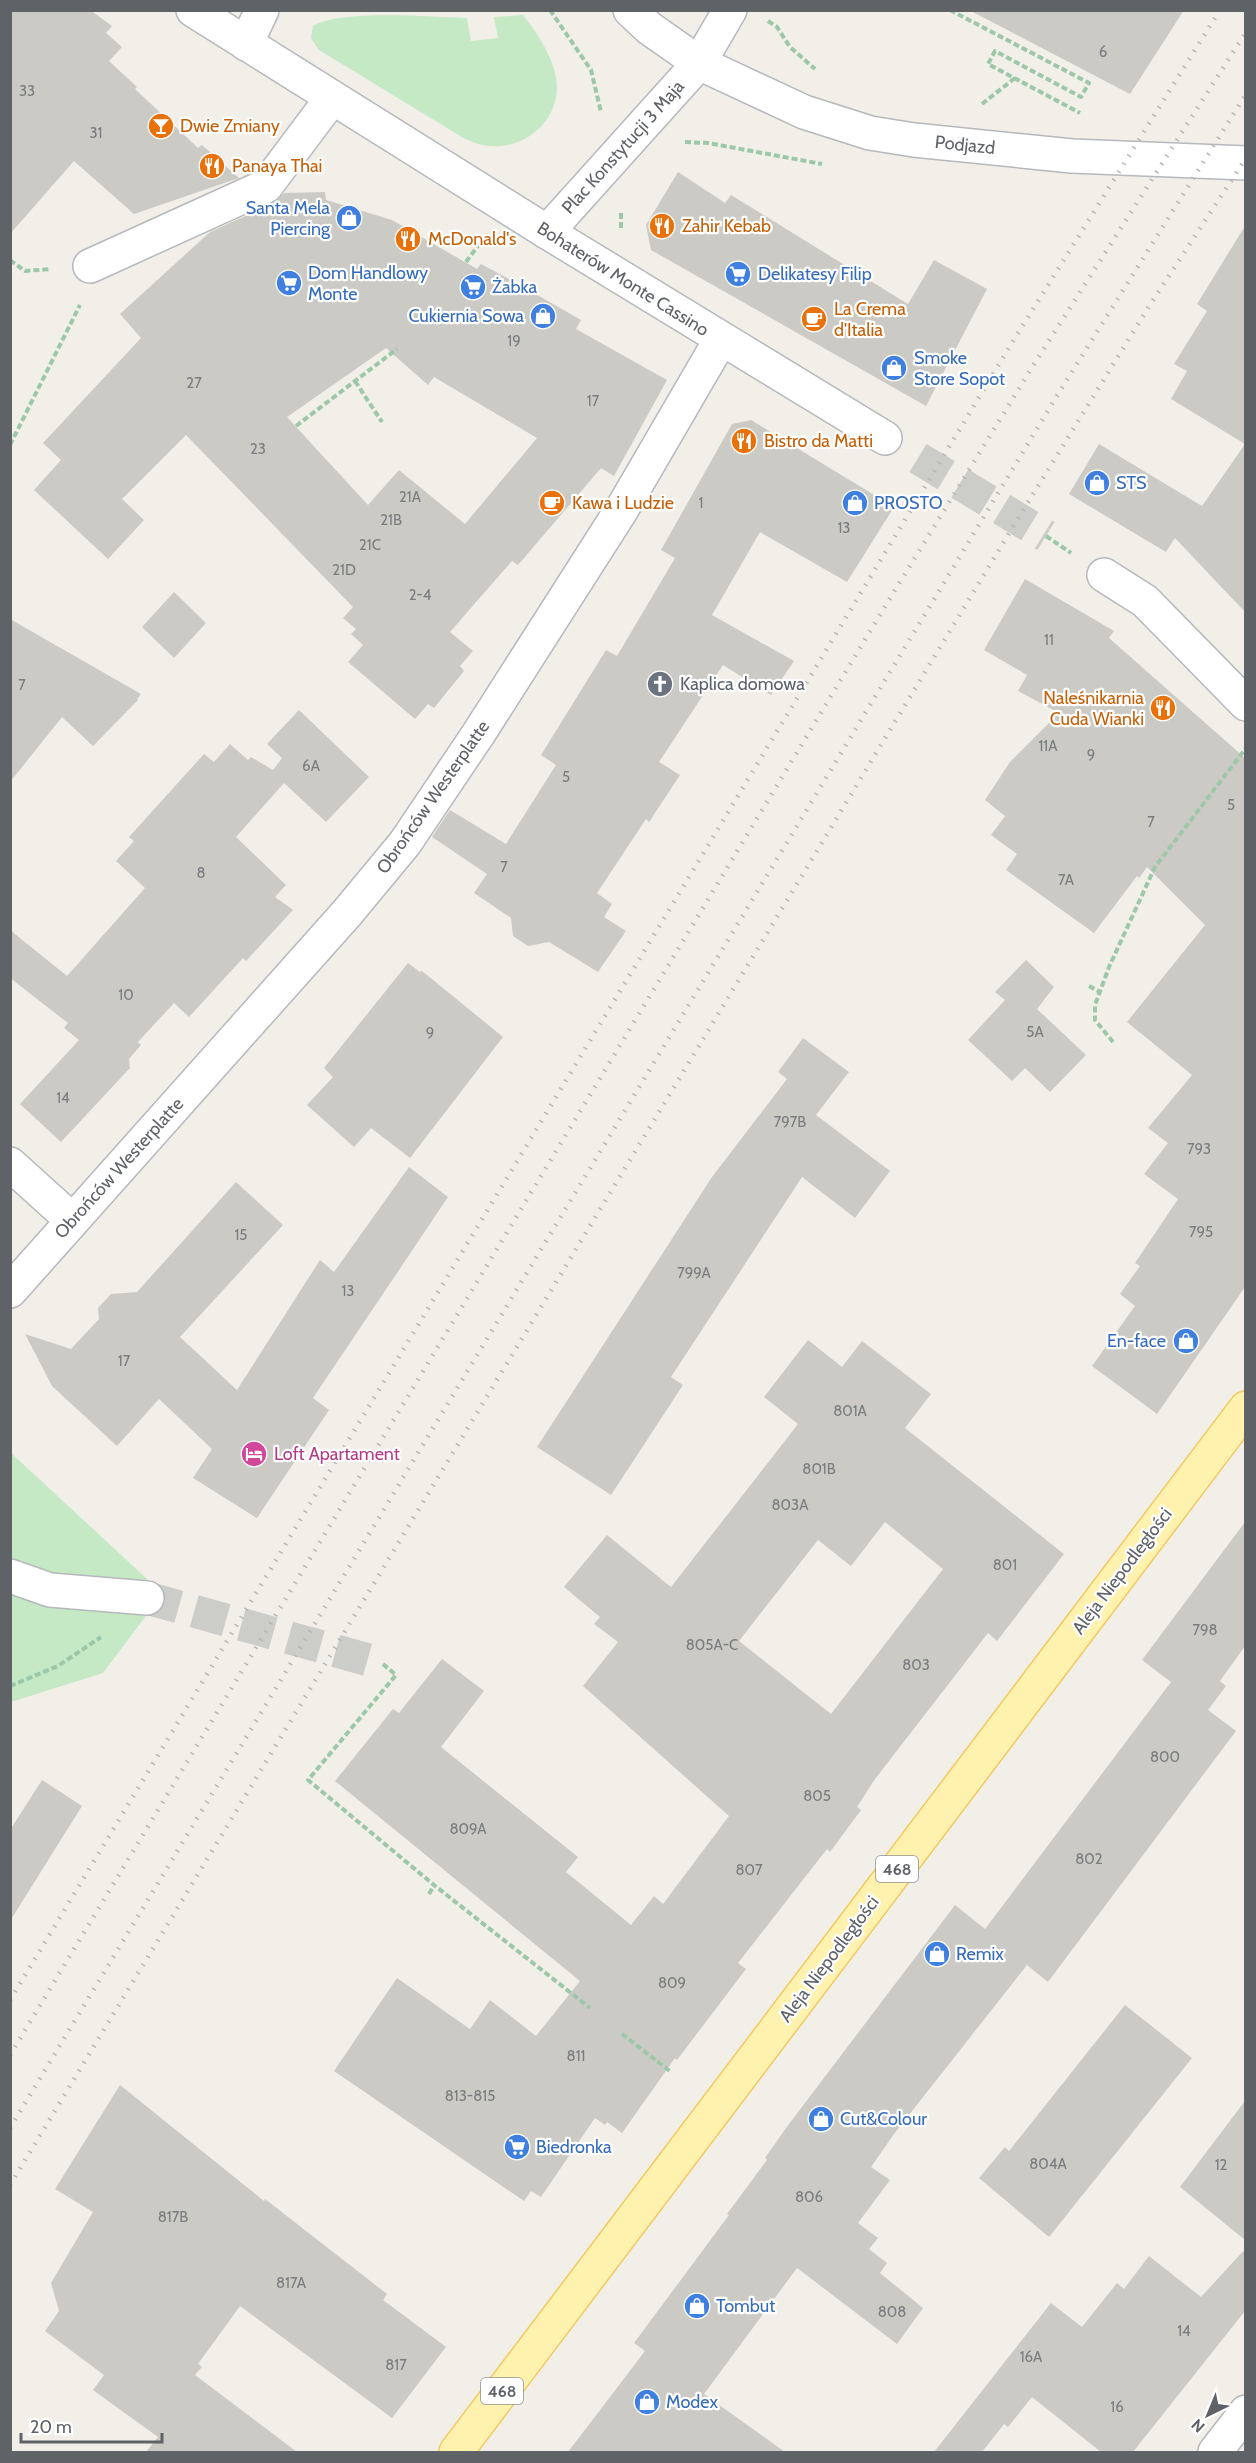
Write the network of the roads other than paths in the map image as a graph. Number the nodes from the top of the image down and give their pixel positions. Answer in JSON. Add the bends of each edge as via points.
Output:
{"nodes":[{"id":1,"x":194,"y":10,"type":"edge"},
{"id":2,"x":262,"y":10,"type":"edge"},
{"id":3,"x":630,"y":10,"type":"edge"},
{"id":4,"x":730,"y":10,"type":"edge"},
{"id":5,"x":246,"y":44,"type":"junction"},
{"id":6,"x":699,"y":63,"type":"junction"},
{"id":7,"x":332,"y":98,"type":"junction"},
{"id":8,"x":1245,"y":163,"type":"edge"},
{"id":9,"x":547,"y":232,"type":"junction"},
{"id":10,"x":90,"y":266,"type":"road end"},
{"id":11,"x":721,"y":339,"type":"junction"},
{"id":12,"x":885,"y":438,"type":"dead end"},
{"id":13,"x":1104,"y":576,"type":"dead end"},
{"id":14,"x":1245,"y":704,"type":"edge"},
{"id":15,"x":10,"y":1164,"type":"edge"},
{"id":16,"x":72,"y":1220,"type":"junction"},
{"id":17,"x":10,"y":1291,"type":"edge"},
{"id":18,"x":1245,"y":1408,"type":"edge"},
{"id":19,"x":10,"y":1576,"type":"edge"},
{"id":20,"x":147,"y":1598,"type":"tunnel mouth"},
{"id":21,"x":1245,"y":2412,"type":"edge"},
{"id":22,"x":456,"y":2452,"type":"edge"},
{"id":23,"x":1215,"y":2452,"type":"edge"}],
"edges":[{"from":1,"to":5,"type":"street","name":"Bohaterów Monte Cassino"},
{"from":2,"to":5,"type":"street"},
{"from":3,"to":6,"type":"street","name":"Podjazd"},
{"from":4,"to":6,"type":"street","name":"Plac Konstytucji 3 Maja"},
{"from":5,"to":7,"type":"street","name":"Bohaterów Monte Cassino"},
{"from":6,"to":8,"type":"street","name":"Podjazd","via":[[804,112],[870,133],[1072,156]]},
{"from":6,"to":9,"type":"street","name":"Plac Konstytucji 3 Maja"},
{"from":7,"to":9,"type":"street","name":"Bohaterów Monte Cassino"},
{"from":7,"to":10,"type":"street","via":[[266,186]]},
{"from":9,"to":11,"type":"street","name":"Bohaterów Monte Cassino"},
{"from":11,"to":12,"type":"street","name":"Bohaterów Monte Cassino"},
{"from":11,"to":16,"type":"street","name":"Obrońców Westerplatte","via":[[622,509],[405,843]]},
{"from":13,"to":14,"type":"street","via":[[1145,601]]},
{"from":15,"to":16,"type":"street"},
{"from":16,"to":17,"type":"street","name":"Obrońców Westerplatte"},
{"from":18,"to":22,"type":"main road","name":"Aleja Niepodległości","number":"468"},
{"from":19,"to":20,"type":"street","via":[[50,1590]]},
{"from":21,"to":23,"type":"street"}]}
